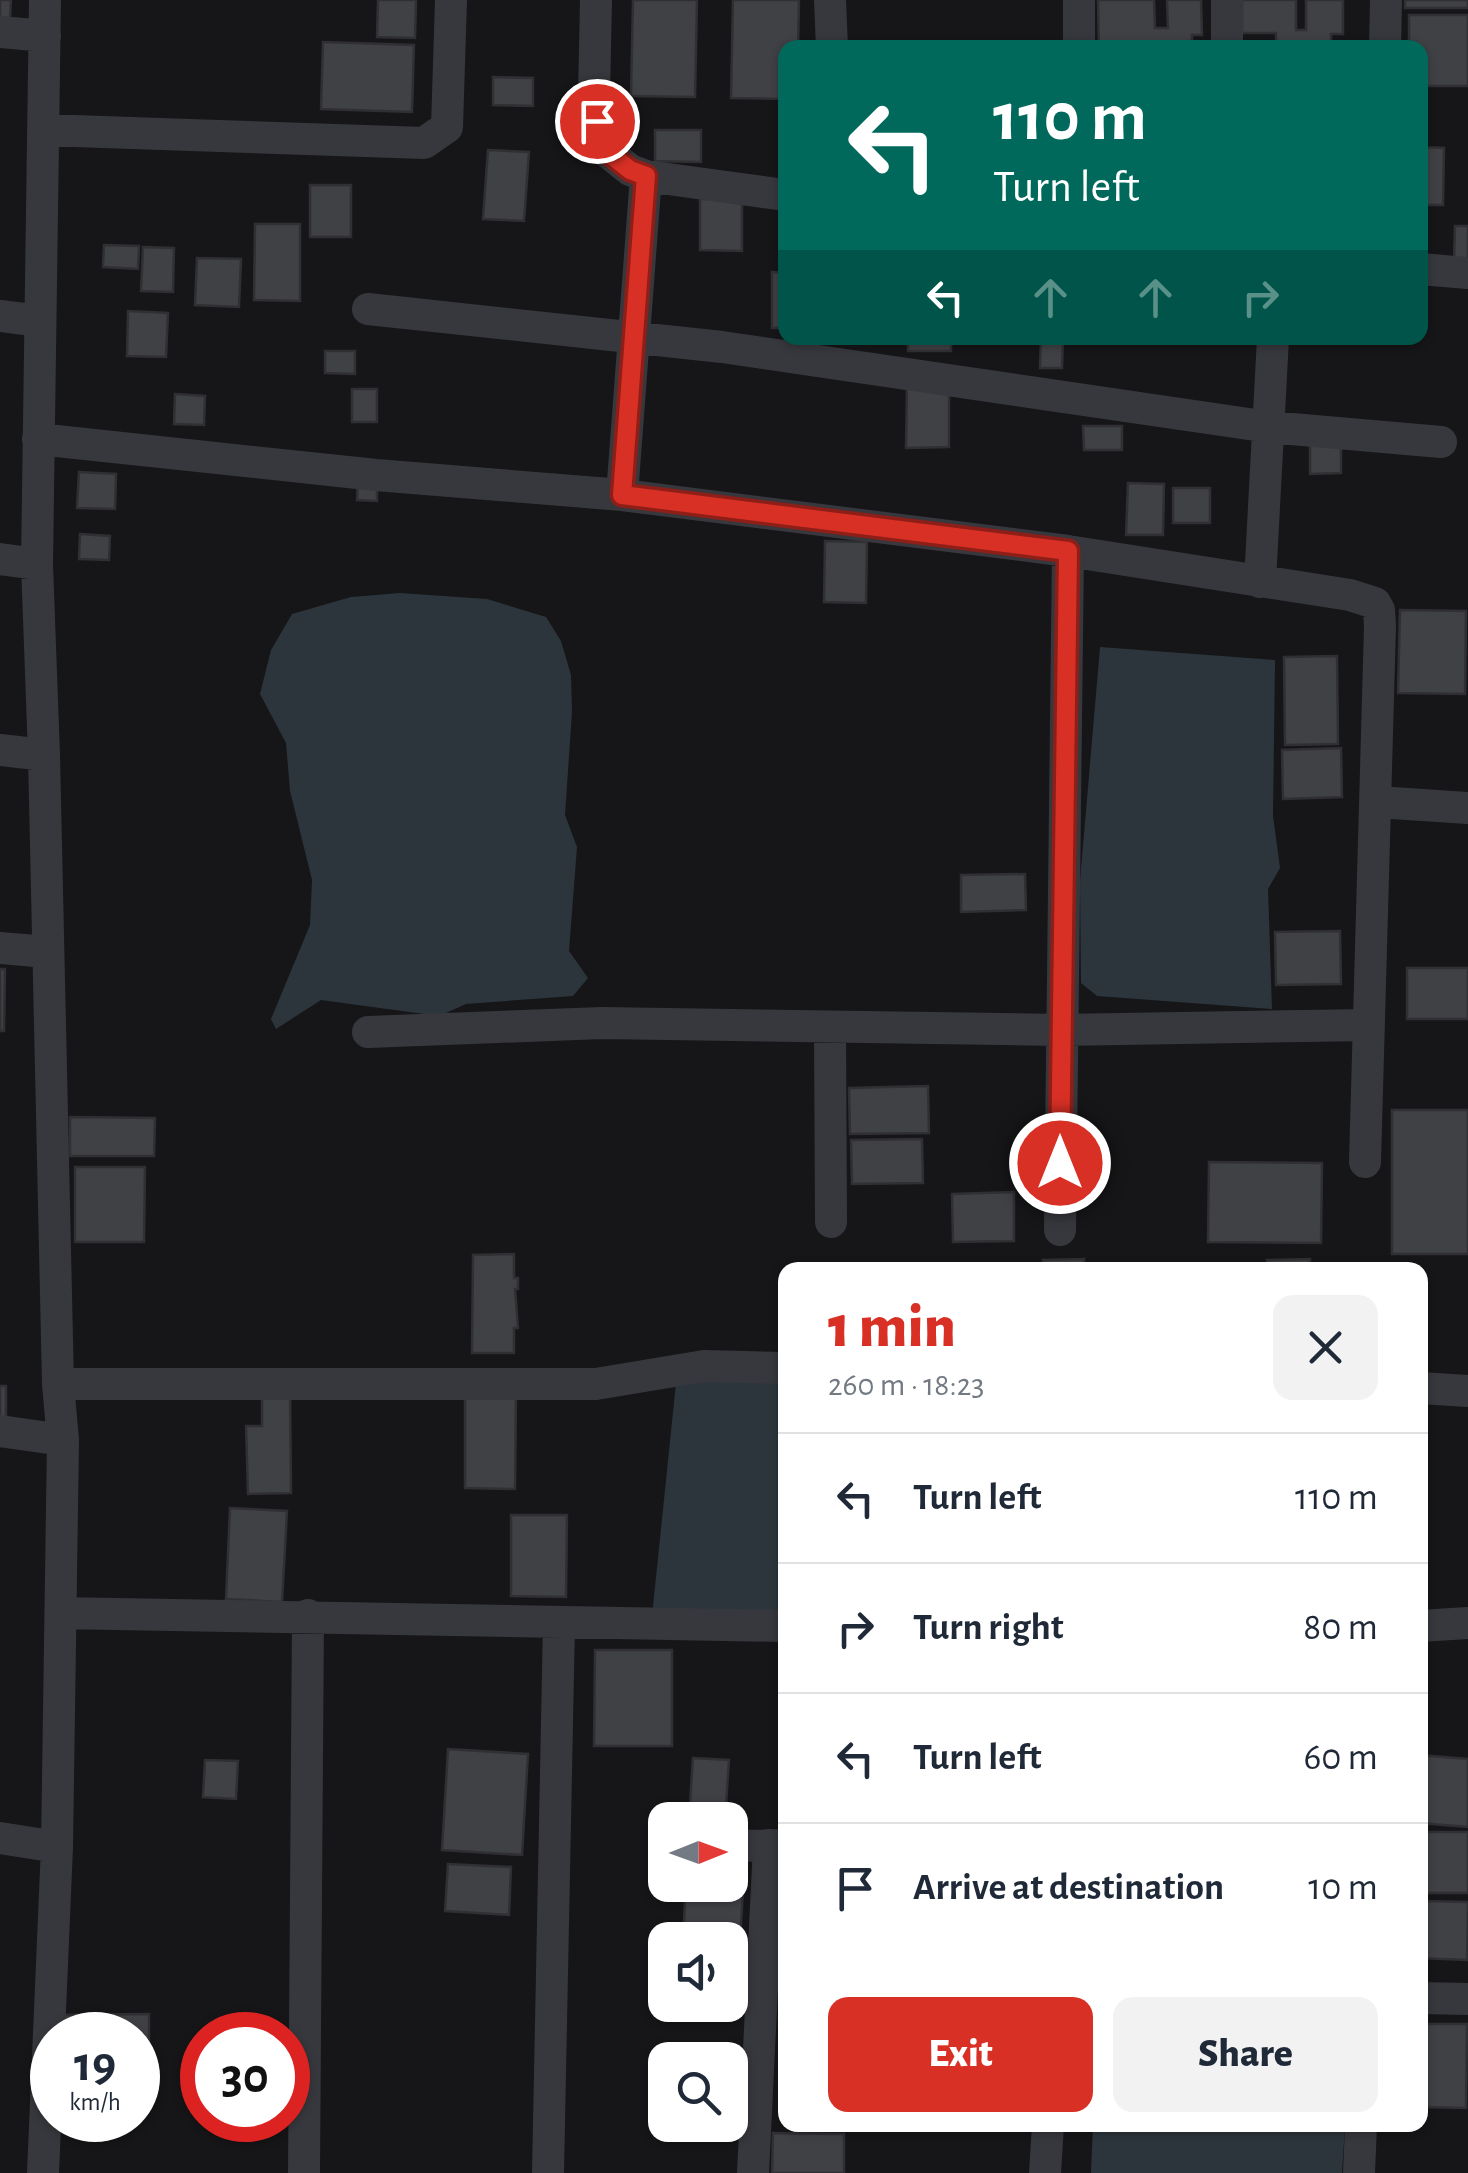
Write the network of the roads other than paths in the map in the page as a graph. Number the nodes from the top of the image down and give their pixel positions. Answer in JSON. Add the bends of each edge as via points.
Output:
{"nodes":[{"id":1,"x":45,"y":0,"type":"edge"},
{"id":2,"x":451,"y":0,"type":"edge"},
{"id":3,"x":596,"y":0,"type":"edge"},
{"id":4,"x":830,"y":0,"type":"edge"},
{"id":5,"x":1080,"y":0,"type":"edge"},
{"id":6,"x":1227,"y":0,"type":"edge"},
{"id":7,"x":1386,"y":0,"type":"edge"},
{"id":8,"x":0,"y":32,"type":"edge"},
{"id":9,"x":45,"y":36,"type":"junction"},
{"id":10,"x":832,"y":40,"type":"edge"},
{"id":11,"x":1079,"y":40,"type":"edge"},
{"id":12,"x":1227,"y":40,"type":"edge"},
{"id":13,"x":1385,"y":40,"type":"edge"},
{"id":14,"x":44,"y":130,"type":"junction"},
{"id":15,"x":646,"y":176,"type":"junction"},
{"id":16,"x":778,"y":194,"type":"edge"},
{"id":17,"x":1428,"y":270,"type":"edge"},
{"id":18,"x":1468,"y":274,"type":"edge"},
{"id":19,"x":368,"y":309,"type":"dead end"},
{"id":20,"x":0,"y":316,"type":"edge"},
{"id":21,"x":40,"y":321,"type":"junction"},
{"id":22,"x":636,"y":338,"type":"junction"},
{"id":23,"x":1273,"y":345,"type":"edge"},
{"id":24,"x":1270,"y":427,"type":"junction"},
{"id":25,"x":38,"y":439,"type":"junction"},
{"id":26,"x":1441,"y":442,"type":"dead end"},
{"id":27,"x":622,"y":495,"type":"junction"},
{"id":28,"x":1068,"y":551,"type":"junction"},
{"id":29,"x":0,"y":559,"type":"edge"},
{"id":30,"x":37,"y":564,"type":"junction"},
{"id":31,"x":1260,"y":582,"type":"junction"},
{"id":32,"x":0,"y":750,"type":"edge"},
{"id":33,"x":44,"y":755,"type":"junction"},
{"id":34,"x":1377,"y":802,"type":"junction"},
{"id":35,"x":1468,"y":808,"type":"edge"},
{"id":36,"x":0,"y":948,"type":"edge"},
{"id":37,"x":48,"y":952,"type":"junction"},
{"id":38,"x":1368,"y":1025,"type":"junction"},
{"id":39,"x":830,"y":1028,"type":"junction"},
{"id":40,"x":1060,"y":1030,"type":"junction"},
{"id":41,"x":368,"y":1032,"type":"dead end"},
{"id":42,"x":1364,"y":1162,"type":"dead end"},
{"id":43,"x":831,"y":1222,"type":"dead end"},
{"id":44,"x":1060,"y":1230,"type":"dead end"},
{"id":45,"x":778,"y":1368,"type":"edge"},
{"id":46,"x":58,"y":1384,"type":"junction"},
{"id":47,"x":1428,"y":1389,"type":"edge"},
{"id":48,"x":1468,"y":1392,"type":"edge"},
{"id":49,"x":0,"y":1430,"type":"edge"},
{"id":50,"x":63,"y":1440,"type":"junction"},
{"id":51,"x":61,"y":1613,"type":"junction"},
{"id":52,"x":308,"y":1615,"type":"junction"},
{"id":53,"x":559,"y":1622,"type":"junction"},
{"id":54,"x":1468,"y":1623,"type":"edge"},
{"id":55,"x":778,"y":1626,"type":"edge"},
{"id":56,"x":1428,"y":1626,"type":"edge"},
{"id":57,"x":0,"y":1838,"type":"edge"},
{"id":58,"x":777,"y":1845,"type":"edge"},
{"id":59,"x":57,"y":1846,"type":"junction"},
{"id":60,"x":748,"y":1846,"type":"edge"},
{"id":61,"x":1428,"y":1998,"type":"edge"},
{"id":62,"x":1468,"y":1999,"type":"edge"},
{"id":63,"x":1048,"y":2132,"type":"edge"},
{"id":64,"x":1361,"y":2132,"type":"edge"},
{"id":65,"x":42,"y":2173,"type":"edge"},
{"id":66,"x":304,"y":2173,"type":"edge"},
{"id":67,"x":548,"y":2173,"type":"edge"},
{"id":68,"x":754,"y":2173,"type":"edge"},
{"id":69,"x":1045,"y":2173,"type":"edge"},
{"id":70,"x":1359,"y":2173,"type":"edge"}],
"edges":[{"from":1,"to":9,"type":"street"},
{"from":2,"to":14,"type":"street","via":[[447,127],[424,142]]},
{"from":3,"to":15,"type":"street","via":[[600,146]]},
{"from":4,"to":10,"type":"street"},
{"from":5,"to":11,"type":"street"},
{"from":6,"to":12,"type":"street"},
{"from":7,"to":13,"type":"street"},
{"from":8,"to":9,"type":"street"},
{"from":9,"to":14,"type":"street"},
{"from":14,"to":21,"type":"street"},
{"from":15,"to":16,"type":"street"},
{"from":15,"to":22,"type":"street"},
{"from":17,"to":18,"type":"street"},
{"from":19,"to":22,"type":"street"},
{"from":20,"to":21,"type":"street"},
{"from":21,"to":25,"type":"street"},
{"from":22,"to":24,"type":"street"},
{"from":22,"to":27,"type":"street"},
{"from":23,"to":24,"type":"street"},
{"from":24,"to":26,"type":"street"},
{"from":24,"to":31,"type":"street"},
{"from":25,"to":27,"type":"street"},
{"from":25,"to":30,"type":"street"},
{"from":27,"to":28,"type":"street"},
{"from":28,"to":31,"type":"street"},
{"from":28,"to":40,"type":"street"},
{"from":29,"to":30,"type":"street"},
{"from":30,"to":33,"type":"street"},
{"from":31,"to":34,"type":"street","via":[[1350,595],[1380,610]]},
{"from":32,"to":33,"type":"street"},
{"from":33,"to":37,"type":"street"},
{"from":34,"to":35,"type":"street"},
{"from":34,"to":38,"type":"street"},
{"from":36,"to":37,"type":"street"},
{"from":37,"to":46,"type":"street"},
{"from":38,"to":40,"type":"street"},
{"from":38,"to":42,"type":"street"},
{"from":39,"to":40,"type":"street"},
{"from":39,"to":41,"type":"street","via":[[602,1023]]},
{"from":39,"to":43,"type":"street"},
{"from":40,"to":44,"type":"street"},
{"from":45,"to":46,"type":"street","via":[[704,1366],[596,1384]]},
{"from":46,"to":50,"type":"street"},
{"from":47,"to":48,"type":"street"},
{"from":49,"to":50,"type":"street"},
{"from":50,"to":51,"type":"street"},
{"from":51,"to":52,"type":"street"},
{"from":51,"to":59,"type":"street"},
{"from":52,"to":53,"type":"street"},
{"from":52,"to":66,"type":"street"},
{"from":53,"to":55,"type":"street"},
{"from":53,"to":67,"type":"street"},
{"from":54,"to":56,"type":"street"},
{"from":57,"to":59,"type":"street"},
{"from":58,"to":60,"type":"street"},
{"from":58,"to":68,"type":"street"},
{"from":59,"to":65,"type":"street"},
{"from":61,"to":62,"type":"street"},
{"from":63,"to":69,"type":"street"},
{"from":64,"to":70,"type":"street"}]}
